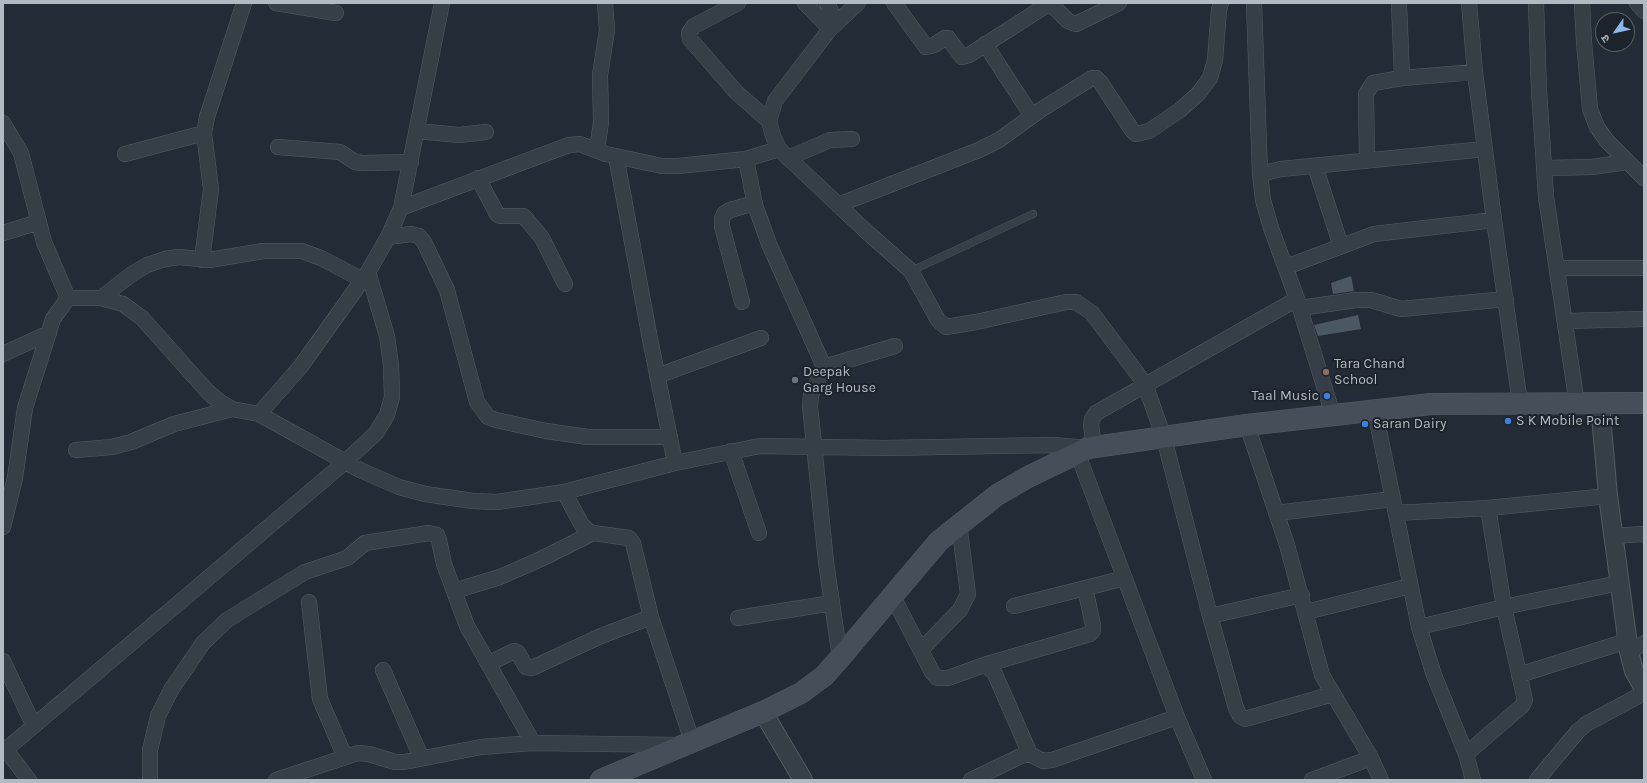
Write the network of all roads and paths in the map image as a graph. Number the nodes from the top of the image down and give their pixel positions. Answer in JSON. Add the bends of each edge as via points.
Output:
{"nodes":[{"id":1,"x":244,"y":3,"type":"edge"},
{"id":2,"x":276,"y":3,"type":"edge"},
{"id":3,"x":442,"y":3,"type":"edge"},
{"id":4,"x":605,"y":3,"type":"edge"},
{"id":5,"x":738,"y":3,"type":"edge"},
{"id":6,"x":805,"y":3,"type":"edge"},
{"id":7,"x":827,"y":3,"type":"edge"},
{"id":8,"x":858,"y":3,"type":"edge"},
{"id":9,"x":894,"y":3,"type":"edge"},
{"id":10,"x":1050,"y":3,"type":"edge"},
{"id":11,"x":1119,"y":3,"type":"edge"},
{"id":12,"x":1221,"y":3,"type":"edge"},
{"id":13,"x":1254,"y":3,"type":"edge"},
{"id":14,"x":1400,"y":3,"type":"edge"},
{"id":15,"x":1469,"y":3,"type":"edge"},
{"id":16,"x":1536,"y":3,"type":"edge"},
{"id":17,"x":1582,"y":3,"type":"edge"},
{"id":18,"x":1637,"y":3,"type":"edge"},
{"id":19,"x":1644,"y":11,"type":"edge"},
{"id":20,"x":336,"y":13,"type":"dead end"},
{"id":21,"x":833,"y":26,"type":"junction"},
{"id":22,"x":985,"y":44,"type":"junction"},
{"id":23,"x":1476,"y":72,"type":"junction"},
{"id":24,"x":1402,"y":78,"type":"junction"},
{"id":25,"x":1032,"y":116,"type":"junction"},
{"id":26,"x":769,"y":121,"type":"junction"},
{"id":27,"x":3,"y":123,"type":"edge"},
{"id":28,"x":417,"y":131,"type":"junction"},
{"id":29,"x":486,"y":132,"type":"dead end"},
{"id":30,"x":204,"y":134,"type":"junction"},
{"id":31,"x":852,"y":139,"type":"dead end"},
{"id":32,"x":278,"y":147,"type":"dead end"},
{"id":33,"x":1485,"y":149,"type":"junction"},
{"id":34,"x":597,"y":150,"type":"junction"},
{"id":35,"x":784,"y":153,"type":"junction"},
{"id":36,"x":125,"y":154,"type":"dead end"},
{"id":37,"x":616,"y":156,"type":"junction"},
{"id":38,"x":746,"y":159,"type":"junction"},
{"id":39,"x":1367,"y":161,"type":"junction"},
{"id":40,"x":411,"y":162,"type":"junction"},
{"id":41,"x":1627,"y":162,"type":"junction"},
{"id":42,"x":1315,"y":166,"type":"junction"},
{"id":43,"x":1545,"y":168,"type":"junction"},
{"id":44,"x":1260,"y":174,"type":"junction"},
{"id":45,"x":478,"y":178,"type":"junction"},
{"id":46,"x":1644,"y":178,"type":"edge"},
{"id":47,"x":755,"y":203,"type":"junction"},
{"id":48,"x":838,"y":205,"type":"junction"},
{"id":49,"x":401,"y":208,"type":"junction"},
{"id":50,"x":1033,"y":214,"type":"dead end"},
{"id":51,"x":1494,"y":220,"type":"junction"},
{"id":52,"x":39,"y":222,"type":"junction"},
{"id":53,"x":3,"y":233,"type":"edge"},
{"id":54,"x":388,"y":237,"type":"junction"},
{"id":55,"x":1341,"y":246,"type":"junction"},
{"id":56,"x":202,"y":260,"type":"junction"},
{"id":57,"x":1286,"y":267,"type":"junction"},
{"id":58,"x":1557,"y":268,"type":"junction"},
{"id":59,"x":1644,"y":268,"type":"edge"},
{"id":60,"x":911,"y":271,"type":"junction"},
{"id":61,"x":366,"y":276,"type":"junction"},
{"id":62,"x":565,"y":284,"type":"dead end"},
{"id":63,"x":68,"y":298,"type":"junction"},
{"id":64,"x":101,"y":298,"type":"junction"},
{"id":65,"x":1506,"y":299,"type":"junction"},
{"id":66,"x":742,"y":302,"type":"dead end"},
{"id":67,"x":1299,"y":304,"type":"junction"},
{"id":68,"x":1644,"y":319,"type":"edge"},
{"id":69,"x":1565,"y":321,"type":"junction"},
{"id":70,"x":49,"y":333,"type":"junction"},
{"id":71,"x":761,"y":338,"type":"dead end"},
{"id":72,"x":895,"y":346,"type":"dead end"},
{"id":73,"x":3,"y":354,"type":"edge"},
{"id":74,"x":824,"y":367,"type":"junction"},
{"id":75,"x":657,"y":376,"type":"junction"},
{"id":76,"x":1145,"y":384,"type":"junction"},
{"id":77,"x":1520,"y":403,"type":"junction"},
{"id":78,"x":1577,"y":404,"type":"junction"},
{"id":79,"x":1600,"y":404,"type":"junction"},
{"id":80,"x":1644,"y":404,"type":"edge"},
{"id":81,"x":232,"y":409,"type":"junction"},
{"id":82,"x":1375,"y":411,"type":"junction"},
{"id":83,"x":259,"y":414,"type":"junction"},
{"id":84,"x":1333,"y":416,"type":"junction"},
{"id":85,"x":1247,"y":425,"type":"junction"},
{"id":86,"x":670,"y":437,"type":"junction"},
{"id":87,"x":1164,"y":438,"type":"junction"},
{"id":88,"x":813,"y":446,"type":"junction"},
{"id":89,"x":1086,"y":449,"type":"junction"},
{"id":90,"x":76,"y":450,"type":"dead end"},
{"id":91,"x":731,"y":451,"type":"junction"},
{"id":92,"x":345,"y":462,"type":"junction"},
{"id":93,"x":675,"y":462,"type":"junction"},
{"id":94,"x":564,"y":492,"type":"junction"},
{"id":95,"x":1608,"y":496,"type":"junction"},
{"id":96,"x":1394,"y":506,"type":"junction"},
{"id":97,"x":1488,"y":508,"type":"junction"},
{"id":98,"x":1276,"y":513,"type":"junction"},
{"id":99,"x":959,"y":524,"type":"junction"},
{"id":100,"x":3,"y":527,"type":"edge"},
{"id":101,"x":593,"y":533,"type":"junction"},
{"id":102,"x":759,"y":533,"type":"dead end"},
{"id":103,"x":1644,"y":534,"type":"edge"},
{"id":104,"x":1613,"y":536,"type":"junction"},
{"id":105,"x":1125,"y":578,"type":"junction"},
{"id":106,"x":1620,"y":584,"type":"junction"},
{"id":107,"x":1410,"y":586,"type":"junction"},
{"id":108,"x":1085,"y":588,"type":"junction"},
{"id":109,"x":454,"y":591,"type":"junction"},
{"id":110,"x":892,"y":595,"type":"junction"},
{"id":111,"x":1302,"y":595,"type":"junction"},
{"id":112,"x":309,"y":602,"type":"dead end"},
{"id":113,"x":832,"y":603,"type":"junction"},
{"id":114,"x":1014,"y":606,"type":"dead end"},
{"id":115,"x":1504,"y":607,"type":"junction"},
{"id":116,"x":1306,"y":612,"type":"junction"},
{"id":117,"x":1210,"y":616,"type":"junction"},
{"id":118,"x":651,"y":617,"type":"junction"},
{"id":119,"x":738,"y":618,"type":"dead end"},
{"id":120,"x":1419,"y":627,"type":"junction"},
{"id":121,"x":1633,"y":645,"type":"edge"},
{"id":122,"x":921,"y":650,"type":"junction"},
{"id":123,"x":840,"y":658,"type":"junction"},
{"id":124,"x":3,"y":661,"type":"edge"},
{"id":125,"x":490,"y":664,"type":"junction"},
{"id":126,"x":984,"y":665,"type":"junction"},
{"id":127,"x":383,"y":670,"type":"dead end"},
{"id":128,"x":1520,"y":675,"type":"junction"},
{"id":129,"x":1644,"y":689,"type":"edge"},
{"id":130,"x":1644,"y":693,"type":"edge"},
{"id":131,"x":1333,"y":694,"type":"junction"},
{"id":132,"x":763,"y":712,"type":"junction"},
{"id":133,"x":1177,"y":717,"type":"junction"},
{"id":134,"x":34,"y":726,"type":"junction"},
{"id":135,"x":533,"y":743,"type":"junction"},
{"id":136,"x":688,"y":743,"type":"junction"},
{"id":137,"x":5,"y":751,"type":"edge"},
{"id":138,"x":1030,"y":754,"type":"junction"},
{"id":139,"x":1466,"y":754,"type":"junction"},
{"id":140,"x":345,"y":757,"type":"junction"},
{"id":141,"x":421,"y":757,"type":"junction"},
{"id":142,"x":1371,"y":758,"type":"junction"},
{"id":143,"x":293,"y":777,"type":"edge"},
{"id":144,"x":28,"y":780,"type":"edge"},
{"id":145,"x":150,"y":780,"type":"edge"},
{"id":146,"x":276,"y":780,"type":"edge"},
{"id":147,"x":601,"y":780,"type":"edge"},
{"id":148,"x":803,"y":780,"type":"edge"},
{"id":149,"x":971,"y":780,"type":"edge"},
{"id":150,"x":1204,"y":780,"type":"edge"},
{"id":151,"x":1312,"y":780,"type":"edge"},
{"id":152,"x":1381,"y":780,"type":"edge"},
{"id":153,"x":1473,"y":780,"type":"edge"},
{"id":154,"x":1537,"y":780,"type":"edge"}],
"edges":[{"from":1,"to":30,"type":"street","via":[[207,117]]},
{"from":2,"to":20,"type":"street"},
{"from":3,"to":28,"type":"street"},
{"from":4,"to":34,"type":"street","via":[[607,30],[600,75],[601,122]]},
{"from":5,"to":26,"type":"street","via":[[694,26],[689,33],[690,39],[736,92]]},
{"from":6,"to":21,"type":"street"},
{"from":7,"to":21,"type":"street"},
{"from":8,"to":21,"type":"street"},
{"from":9,"to":22,"type":"street","via":[[926,47],[948,38],[962,57],[966,57]]},
{"from":10,"to":11,"type":"street","via":[[1068,21],[1076,24]]},
{"from":10,"to":22,"type":"street"},
{"from":12,"to":25,"type":"street","via":[[1215,60],[1210,78],[1185,106],[1149,131],[1136,134],[1096,78],[1087,80]]},
{"from":13,"to":44,"type":"street"},
{"from":14,"to":24,"type":"street"},
{"from":15,"to":23,"type":"street"},
{"from":16,"to":43,"type":"street"},
{"from":17,"to":41,"type":"street","via":[[1590,109],[1600,131]]},
{"from":18,"to":19,"type":"street"},
{"from":21,"to":26,"type":"street","via":[[775,101]]},
{"from":22,"to":25,"type":"street"},
{"from":23,"to":24,"type":"street"},
{"from":23,"to":33,"type":"street"},
{"from":24,"to":39,"type":"street","via":[[1372,83],[1366,94]]},
{"from":25,"to":48,"type":"street","via":[[999,140],[979,150]]},
{"from":26,"to":35,"type":"street","via":[[773,136]]},
{"from":27,"to":52,"type":"street","via":[[21,154]]},
{"from":28,"to":29,"type":"street","via":[[459,135]]},
{"from":28,"to":40,"type":"street"},
{"from":30,"to":36,"type":"street"},
{"from":30,"to":56,"type":"street","via":[[211,189]]},
{"from":31,"to":35,"type":"street","via":[[830,140]]},
{"from":32,"to":40,"type":"street","via":[[340,152],[355,162],[362,163]]},
{"from":33,"to":39,"type":"street"},
{"from":33,"to":51,"type":"street"},
{"from":34,"to":37,"type":"street"},
{"from":34,"to":45,"type":"street","via":[[580,144],[568,144]]},
{"from":35,"to":38,"type":"street"},
{"from":35,"to":48,"type":"street"},
{"from":37,"to":38,"type":"street","via":[[667,166],[696,166]]},
{"from":37,"to":75,"type":"street"},
{"from":38,"to":47,"type":"street"},
{"from":39,"to":42,"type":"street"},
{"from":40,"to":49,"type":"street"},
{"from":41,"to":43,"type":"street","via":[[1592,167]]},
{"from":41,"to":46,"type":"street"},
{"from":42,"to":44,"type":"street"},
{"from":42,"to":55,"type":"street"},
{"from":43,"to":58,"type":"street","via":[[1546,197]]},
{"from":44,"to":57,"type":"street","via":[[1263,200]]},
{"from":45,"to":49,"type":"street"},
{"from":45,"to":62,"type":"street","via":[[497,214],[523,216],[528,221],[545,243]]},
{"from":47,"to":66,"type":"street","via":[[730,210],[722,219]]},
{"from":47,"to":74,"type":"street","via":[[769,244]]},
{"from":48,"to":60,"type":"street"},
{"from":49,"to":54,"type":"street"},
{"from":50,"to":60,"type":"lane"},
{"from":51,"to":55,"type":"street","via":[[1386,231]]},
{"from":51,"to":65,"type":"street"},
{"from":52,"to":53,"type":"street"},
{"from":52,"to":63,"type":"street","via":[[44,242]]},
{"from":54,"to":61,"type":"street"},
{"from":54,"to":86,"type":"street","via":[[411,234],[419,236],[424,242],[448,290],[478,402],[488,417],[546,431],[588,437]]},
{"from":55,"to":57,"type":"street"},
{"from":56,"to":61,"type":"street","via":[[263,251],[302,251]]},
{"from":56,"to":64,"type":"street","via":[[179,257],[147,265]]},
{"from":57,"to":67,"type":"street"},
{"from":58,"to":59,"type":"street"},
{"from":58,"to":69,"type":"street"},
{"from":60,"to":76,"type":"street","via":[[938,320],[946,327],[1076,302],[1092,313]]},
{"from":61,"to":83,"type":"street","via":[[301,366]]},
{"from":61,"to":92,"type":"street","via":[[387,336],[392,397],[387,415],[376,433]]},
{"from":63,"to":64,"type":"street"},
{"from":63,"to":70,"type":"street","via":[[53,319]]},
{"from":64,"to":81,"type":"street","via":[[123,304],[142,318],[208,392]]},
{"from":65,"to":67,"type":"street","via":[[1401,309],[1371,300]]},
{"from":65,"to":77,"type":"street"},
{"from":67,"to":76,"type":"street"},
{"from":67,"to":84,"type":"street"},
{"from":68,"to":69,"type":"street"},
{"from":69,"to":78,"type":"street"},
{"from":70,"to":73,"type":"street"},
{"from":70,"to":100,"type":"street","via":[[25,408],[15,478]]},
{"from":71,"to":75,"type":"street"},
{"from":72,"to":74,"type":"street"},
{"from":74,"to":88,"type":"street","via":[[811,395]]},
{"from":75,"to":86,"type":"street"},
{"from":76,"to":87,"type":"street"},
{"from":76,"to":89,"type":"street","via":[[1096,414]]},
{"from":77,"to":78,"type":"main road"},
{"from":77,"to":82,"type":"main road","via":[[1431,404]]},
{"from":78,"to":79,"type":"main road"},
{"from":79,"to":80,"type":"main road"},
{"from":79,"to":95,"type":"street"},
{"from":81,"to":83,"type":"street"},
{"from":81,"to":90,"type":"street","via":[[174,424],[112,447]]},
{"from":82,"to":84,"type":"main road"},
{"from":82,"to":96,"type":"street"},
{"from":83,"to":92,"type":"street"},
{"from":84,"to":85,"type":"main road"},
{"from":85,"to":87,"type":"main road"},
{"from":85,"to":98,"type":"street"},
{"from":86,"to":93,"type":"street"},
{"from":87,"to":89,"type":"main road"},
{"from":87,"to":117,"type":"street"},
{"from":88,"to":89,"type":"street","via":[[885,448],[1052,445]]},
{"from":88,"to":91,"type":"street","via":[[760,446]]},
{"from":88,"to":113,"type":"street"},
{"from":89,"to":99,"type":"main road","via":[[997,495]]},
{"from":89,"to":105,"type":"street"},
{"from":91,"to":93,"type":"street"},
{"from":91,"to":102,"type":"street"},
{"from":92,"to":94,"type":"street","via":[[399,487],[425,494],[473,501],[496,502]]},
{"from":92,"to":134,"type":"street"},
{"from":93,"to":94,"type":"street"},
{"from":94,"to":101,"type":"street","via":[[582,525]]},
{"from":95,"to":97,"type":"street"},
{"from":95,"to":104,"type":"street"},
{"from":96,"to":97,"type":"street"},
{"from":96,"to":98,"type":"street"},
{"from":96,"to":107,"type":"street"},
{"from":97,"to":115,"type":"street"},
{"from":98,"to":111,"type":"street"},
{"from":99,"to":110,"type":"main road","via":[[939,541]]},
{"from":99,"to":122,"type":"street","via":[[968,594],[960,610]]},
{"from":101,"to":109,"type":"street","via":[[500,577]]},
{"from":101,"to":118,"type":"street","via":[[629,538],[634,544]]},
{"from":103,"to":104,"type":"street"},
{"from":104,"to":106,"type":"street"},
{"from":105,"to":108,"type":"street"},
{"from":105,"to":133,"type":"street"},
{"from":106,"to":115,"type":"street"},
{"from":106,"to":121,"type":"street"},
{"from":107,"to":116,"type":"street"},
{"from":107,"to":120,"type":"street"},
{"from":108,"to":114,"type":"street"},
{"from":108,"to":126,"type":"street","via":[[1093,625],[1090,634]]},
{"from":109,"to":125,"type":"street","via":[[467,626]]},
{"from":109,"to":145,"type":"street","via":[[437,535],[429,533],[365,543],[346,558],[305,572],[249,606],[227,620],[203,643],[170,690],[158,716],[150,750]]},
{"from":110,"to":122,"type":"street"},
{"from":110,"to":123,"type":"main road"},
{"from":111,"to":116,"type":"street"},
{"from":111,"to":117,"type":"street"},
{"from":112,"to":140,"type":"street","via":[[320,699]]},
{"from":113,"to":119,"type":"street"},
{"from":113,"to":123,"type":"street"},
{"from":115,"to":120,"type":"street"},
{"from":115,"to":128,"type":"street"},
{"from":116,"to":131,"type":"street","via":[[1317,660]]},
{"from":117,"to":131,"type":"street","via":[[1240,716],[1245,719]]},
{"from":118,"to":125,"type":"street","via":[[600,636],[532,668],[526,667],[514,651]]},
{"from":118,"to":136,"type":"street"},
{"from":120,"to":139,"type":"street","via":[[1434,675]]},
{"from":121,"to":128,"type":"street"},
{"from":121,"to":129,"type":"street","via":[[1634,671]]},
{"from":122,"to":126,"type":"street","via":[[937,678],[942,679]]},
{"from":123,"to":132,"type":"main road","via":[[824,676],[801,693]]},
{"from":124,"to":134,"type":"street"},
{"from":125,"to":135,"type":"street"},
{"from":126,"to":138,"type":"street","via":[[994,672]]},
{"from":127,"to":141,"type":"street"},
{"from":128,"to":139,"type":"street","via":[[1525,700],[1522,706]]},
{"from":130,"to":154,"type":"street","via":[[1586,724]]},
{"from":131,"to":142,"type":"street"},
{"from":132,"to":136,"type":"main road"},
{"from":132,"to":148,"type":"street"},
{"from":133,"to":138,"type":"street","via":[[1052,760],[1043,761]]},
{"from":133,"to":150,"type":"street"},
{"from":134,"to":137,"type":"street"},
{"from":135,"to":136,"type":"street"},
{"from":135,"to":141,"type":"street","via":[[481,747]]},
{"from":136,"to":147,"type":"main road"},
{"from":137,"to":144,"type":"street"},
{"from":138,"to":149,"type":"street"},
{"from":139,"to":153,"type":"street"},
{"from":140,"to":141,"type":"street","via":[[364,753],[404,762]]},
{"from":140,"to":143,"type":"street"},
{"from":142,"to":151,"type":"street"},
{"from":142,"to":152,"type":"street"},
{"from":143,"to":146,"type":"street"}]}
